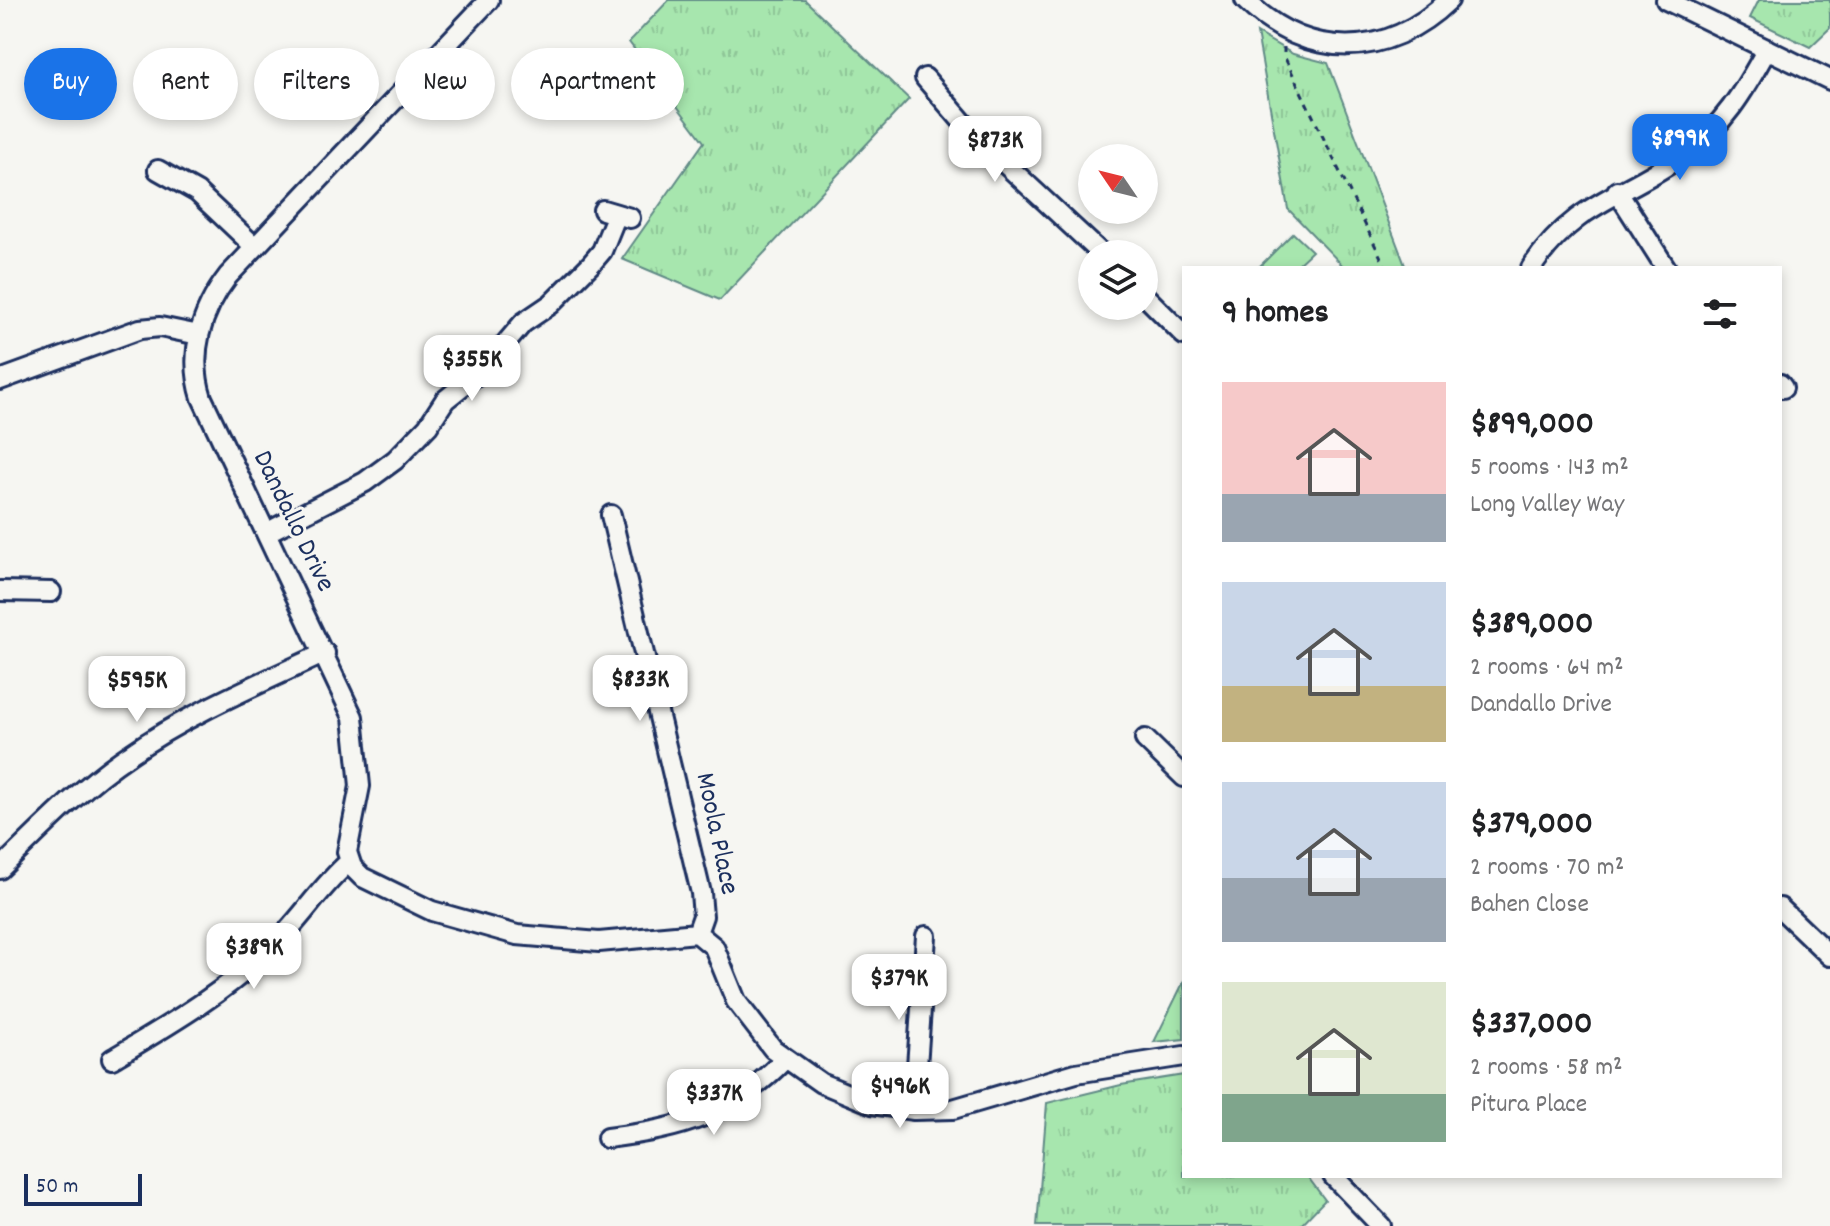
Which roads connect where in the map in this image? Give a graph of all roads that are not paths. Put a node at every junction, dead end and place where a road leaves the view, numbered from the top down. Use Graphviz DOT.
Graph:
graph roads {
  1 [pos="489,0"];
  2 [pos="1245,0"];
  3 [pos="1449,0"];
  4 [pos="1666,0"];
  5 [pos="1767,49"];
  6 [pos="925,78"];
  7 [pos="1830,80"];
  8 [pos="158,170"];
  9 [pos="1617,191"];
  10 [pos="616,214"];
  11 [pos="1087,240"];
  12 [pos="255,247"];
  13 [pos="1533,266"];
  14 [pos="1665,266"];
  15 [pos="1158,309"];
  16 [pos="1182,333"];
  17 [pos="199,335"];
  18 [pos="0,380"];
  19 [pos="611,515"];
  20 [pos="266,533"];
  21 [pos="0,591"];
  22 [pos="51,592"];
  23 [pos="325,653"];
  24 [pos="1145,739"];
  25 [pos="1182,775"];
  26 [pos="349,862"];
  27 [pos="0,869"];
  28 [pos="1782,910"];
  29 [pos="697,933"];
  30 [pos="926,936"];
  31 [pos="1830,956"];
  32 [pos="1182,1056"];
  33 [pos="112,1059"];
  34 [pos="785,1059"];
  35 [pos="914,1110"];
  36 [pos="607,1138"];
  37 [pos="1335,1178"];
  38 [pos="1381,1226"];
  1 -- 12 [label="street, Dandallo Drive"];
  2 -- 3 [label="street"];
  4 -- 5 [label="street"];
  5 -- 7 [label="street"];
  5 -- 9 [label="street"];
  6 -- 11 [label="street"];
  8 -- 12 [label="street"];
  9 -- 13 [label="street"];
  9 -- 14 [label="street"];
  10 -- 20 [label="street"];
  12 -- 17 [label="street, Dandallo Drive"];
  15 -- 16 [label="street"];
  17 -- 18 [label="street"];
  17 -- 20 [label="street, Dandallo Drive"];
  19 -- 29 [label="street, Moola Place"];
  20 -- 23 [label="street, Dandallo Drive"];
  21 -- 22 [label="street"];
  23 -- 26 [label="street, Dandallo Drive"];
  23 -- 27 [label="street"];
  24 -- 25 [label="street"];
  26 -- 29 [label="street"];
  26 -- 33 [label="street"];
  28 -- 31 [label="street"];
  29 -- 34 [label="street, Moola Place"];
  30 -- 35 [label="street"];
  32 -- 35 [label="street, Moola Place"];
  34 -- 35 [label="street, Moola Place"];
  34 -- 36 [label="street"];
  37 -- 38 [label="street"];
}
